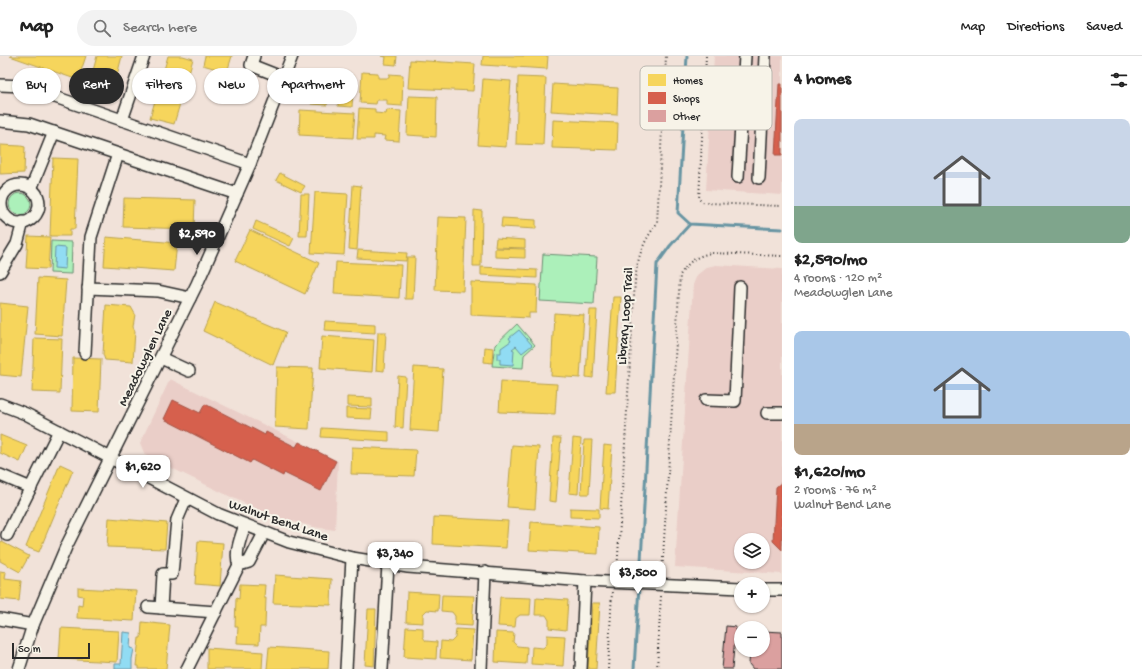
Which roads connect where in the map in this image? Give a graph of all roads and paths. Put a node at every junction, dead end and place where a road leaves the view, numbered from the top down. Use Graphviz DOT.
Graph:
graph roads {
  1 [pos="144,56"];
  2 [pos="254,56"];
  3 [pos="292,56"];
  4 [pos="666,56"];
  5 [pos="706,56"];
  6 [pos="745,56"];
  7 [pos="766,56"];
  8 [pos="665,66"];
  9 [pos="706,66"];
  10 [pos="744,66"];
  11 [pos="765,66"];
  12 [pos="288,68"];
  13 [pos="267,71"];
  14 [pos="0,85"];
  15 [pos="274,104"];
  16 [pos="122,120"];
  17 [pos="0,121"];
  18 [pos="662,130"];
  19 [pos="702,130"];
  20 [pos="741,130"];
  21 [pos="762,130"];
  22 [pos="54,132"];
  23 [pos="118,154"];
  24 [pos="250,164"];
  25 [pos="738,177"];
  26 [pos="759,178"];
  27 [pos="31,189"];
  28 [pos="237,194"];
  29 [pos="1,201"];
  30 [pos="782,206"];
  31 [pos="23,222"];
  32 [pos="782,256"];
  33 [pos="0,272"];
  34 [pos="740,287"];
  35 [pos="88,288"];
  36 [pos="190,298"];
  37 [pos="85,353"];
  38 [pos="160,358"];
  39 [pos="189,371"];
  40 [pos="706,400"];
  41 [pos="0,404"];
  42 [pos="767,413"];
  43 [pos="782,414"];
  44 [pos="59,432"];
  45 [pos="110,459"];
  46 [pos="0,475"];
  47 [pos="31,488"];
  48 [pos="186,499"];
  49 [pos="245,525"];
  50 [pos="264,533"];
  51 [pos="7,535"];
  52 [pos="352,558"];
  53 [pos="388,564"];
  54 [pos="239,565"];
  55 [pos="485,572"];
  56 [pos="585,581"];
  57 [pos="659,584"];
  58 [pos="616,585"];
  59 [pos="734,588"];
  60 [pos="770,590"];
  61 [pos="782,590"];
  62 [pos="148,607"];
  63 [pos="161,608"];
  64 [pos="216,612"];
  65 [pos="0,619"];
  66 [pos="33,624"];
  67 [pos="18,669"];
  68 [pos="187,669"];
  69 [pos="346,669"];
  70 [pos="382,669"];
  71 [pos="481,669"];
  72 [pos="581,669"];
  73 [pos="608,669"];
  74 [pos="657,669"];
  1 -- 16 [label="street"];
  2 -- 13 [label="street"];
  3 -- 12 [label="street, Meadowglen Lane"];
  4 -- 8 [label="path, Library Loop Trail"];
  5 -- 9 [label="path"];
  6 -- 10 [label="street"];
  7 -- 11 [label="street"];
  14 -- 16 [label="street"];
  15 -- 24 [label="street, Meadowglen Lane"];
  16 -- 24 [label="street"];
  17 -- 22 [label="street"];
  18 -- 58 [label="path, Library Loop Trail"];
  19 -- 30 [label="path"];
  20 -- 25 [label="street"];
  21 -- 26 [label="street"];
  22 -- 23 [label="street"];
  22 -- 27 [label="street"];
  23 -- 28 [label="street"];
  23 -- 35 [label="street"];
  24 -- 28 [label="street, Meadowglen Lane"];
  27 -- 29 [label="street"];
  27 -- 31 [label="street"];
  28 -- 36 [label="street, Meadowglen Lane"];
  29 -- 31 [label="street"];
  31 -- 33 [label="street"];
  32 -- 57 [label="path"];
  34 -- 40 [label="street"];
  35 -- 36 [label="street"];
  35 -- 37 [label="street"];
  36 -- 38 [label="street, Meadowglen Lane"];
  38 -- 39 [label="street"];
  38 -- 45 [label="street, Meadowglen Lane"];
  41 -- 44 [label="street, Walnut Bend Lane"];
  42 -- 43 [label="street"];
  44 -- 45 [label="street, Walnut Bend Lane"];
  44 -- 47 [label="street"];
  45 -- 48 [label="street, Walnut Bend Lane"];
  45 -- 66 [label="street, Meadowglen Lane"];
  46 -- 47 [label="street"];
  47 -- 51 [label="street"];
  48 -- 49 [label="street, Walnut Bend Lane"];
  48 -- 63 [label="street"];
  49 -- 50 [label="street, Walnut Bend Lane"];
  49 -- 54 [label="street"];
  50 -- 52 [label="street, Walnut Bend Lane"];
  50 -- 54 [label="street"];
  52 -- 53 [label="street, Walnut Bend Lane"];
  52 -- 69 [label="street"];
  53 -- 55 [label="street, Walnut Bend Lane"];
  53 -- 70 [label="street"];
  54 -- 64 [label="street"];
  55 -- 56 [label="street, Walnut Bend Lane"];
  55 -- 71 [label="street"];
  56 -- 58 [label="street, Walnut Bend Lane"];
  56 -- 72 [label="street"];
  57 -- 58 [label="street, Walnut Bend Lane"];
  57 -- 59 [label="street, Walnut Bend Lane"];
  57 -- 74 [label="path"];
  58 -- 73 [label="path, Library Loop Trail"];
  60 -- 61 [label="street"];
  62 -- 63 [label="street"];
  63 -- 64 [label="street"];
  64 -- 68 [label="street"];
  65 -- 66 [label="street"];
  66 -- 67 [label="street, Meadowglen Lane"];
}
